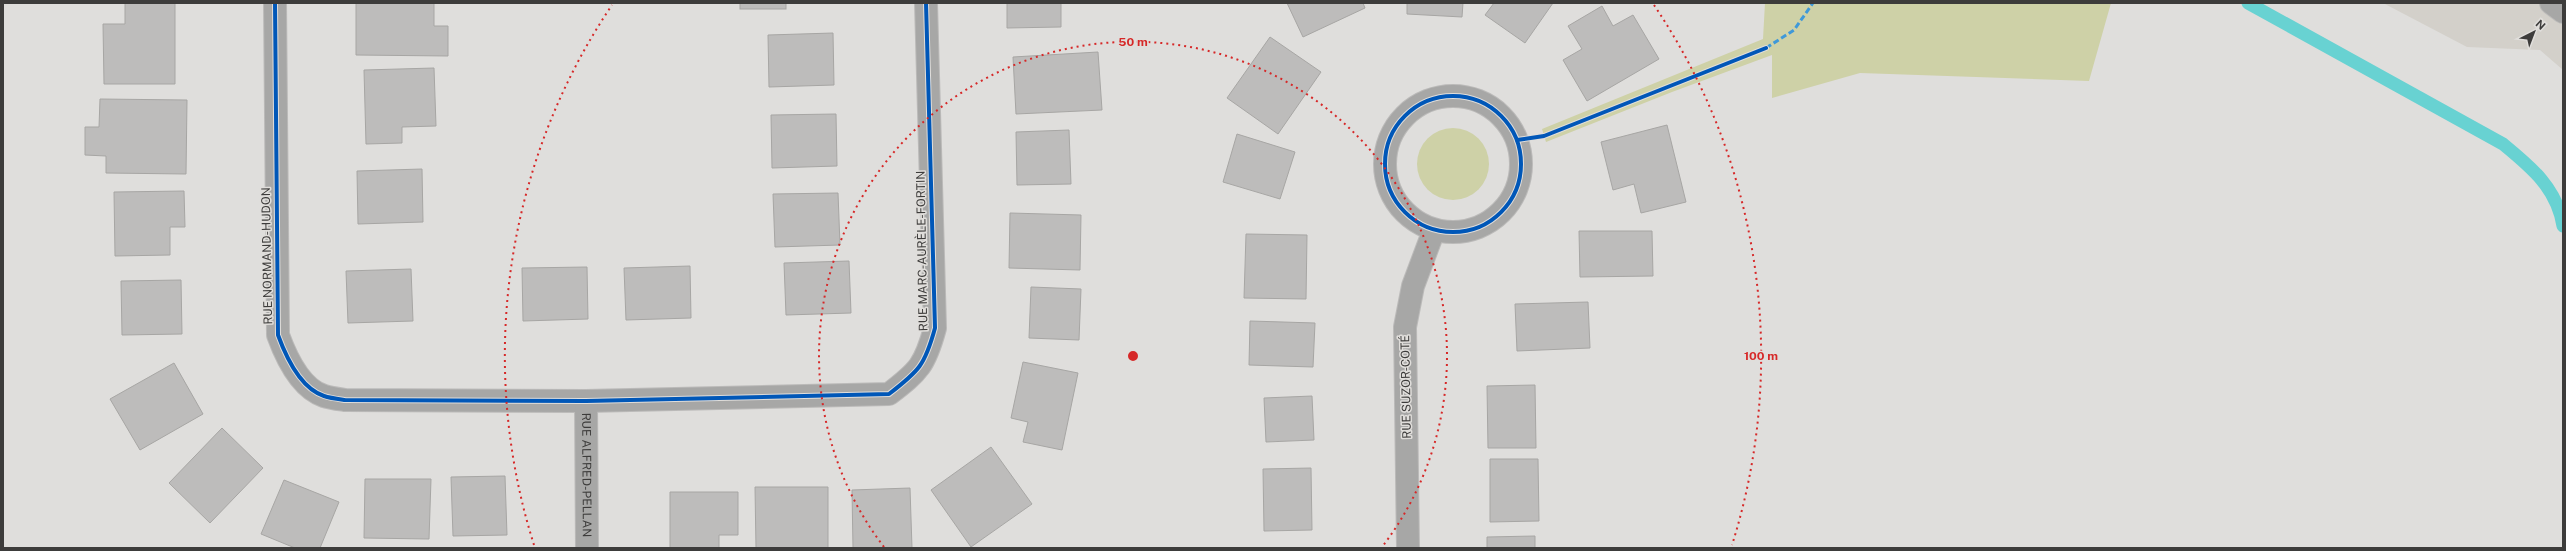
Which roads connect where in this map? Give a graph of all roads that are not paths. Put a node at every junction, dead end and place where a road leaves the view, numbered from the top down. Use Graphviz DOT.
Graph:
graph roads {
  1 [pos="275,3"];
  2 [pos="926,3"];
  3 [pos="2551,3"];
  4 [pos="2563,12"];
  5 [pos="1434,230"];
  6 [pos="586,401"];
  7 [pos="587,548"];
  8 [pos="1408,548"];
  1 -- 6 [label="street, RUE NORMAND-HUDON"];
  2 -- 6 [label="street, RUE MARC-AURÈLE-FORTIN"];
  3 -- 4 [label="street"];
  5 -- 5 [label="street"];
  5 -- 8 [label="street, RUE SUZOR-COTÉ"];
  6 -- 7 [label="street, RUE ALFRED-PELLAN"];
}
